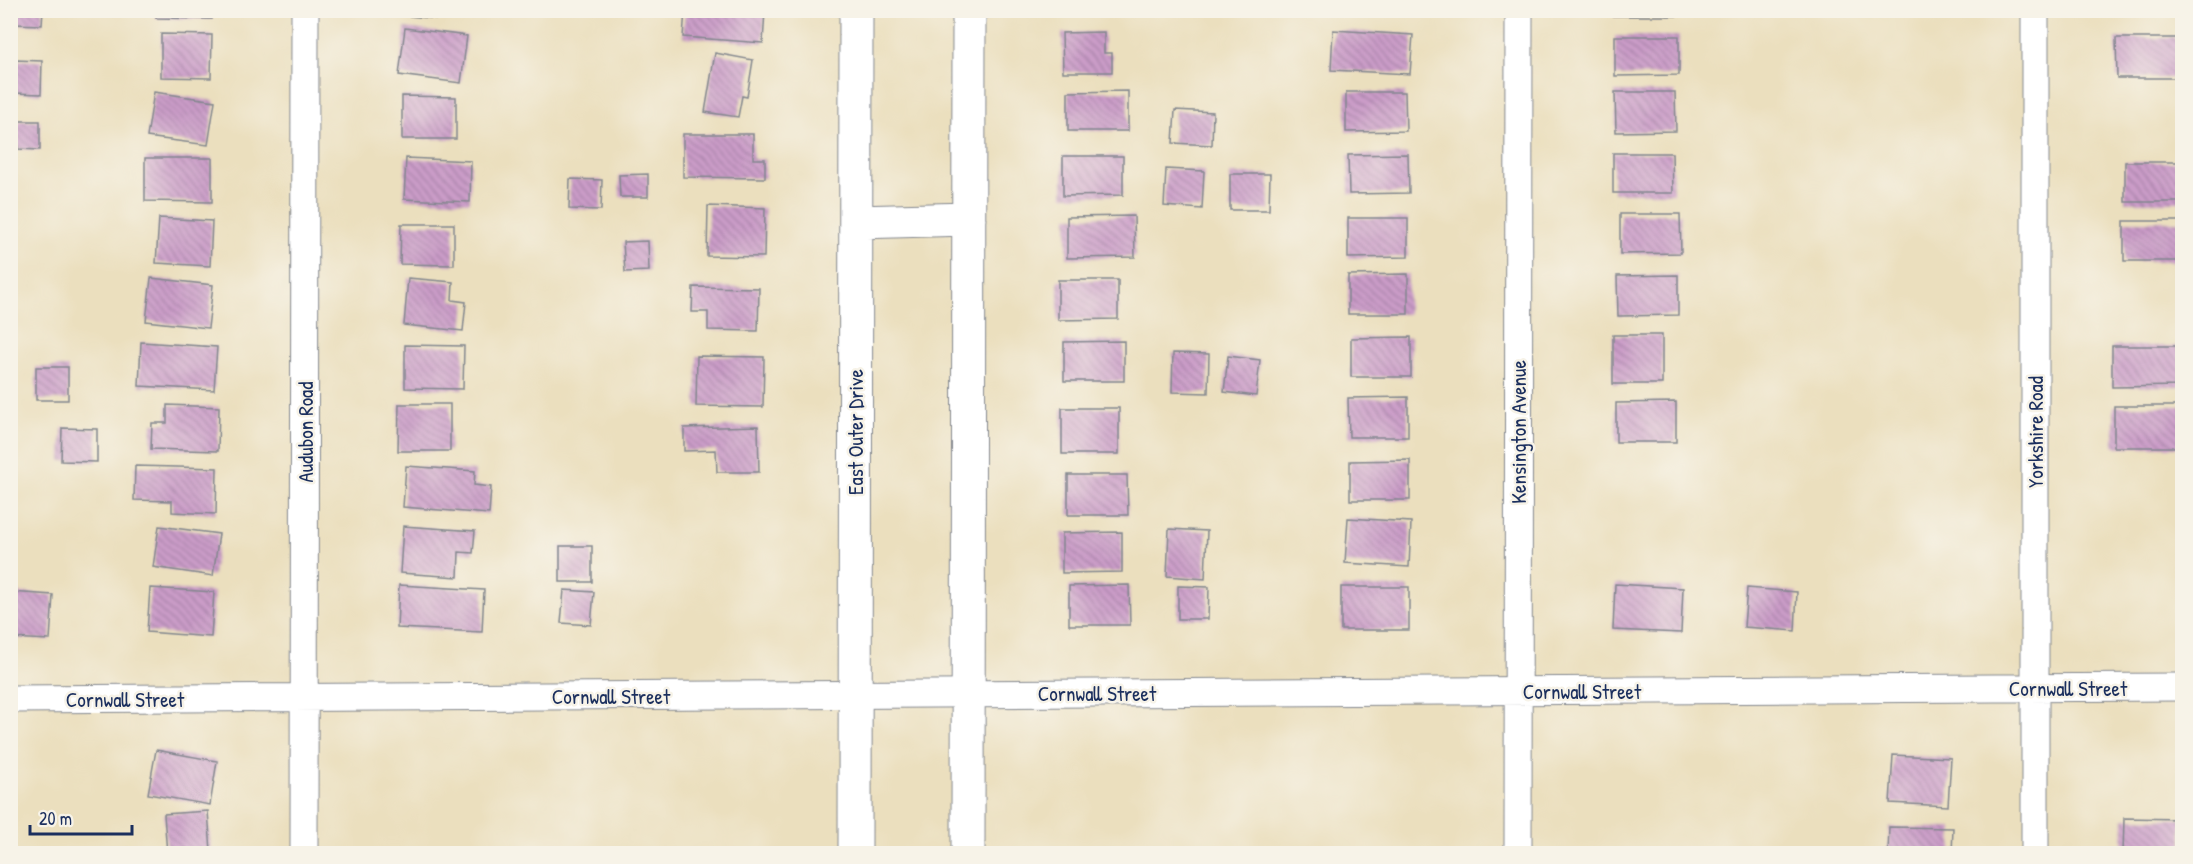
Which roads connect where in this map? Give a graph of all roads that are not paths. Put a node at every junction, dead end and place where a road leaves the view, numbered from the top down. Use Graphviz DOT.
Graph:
graph roads {
  1 [pos="305,10"];
  2 [pos="856,10"];
  3 [pos="969,10"];
  4 [pos="1519,10"];
  5 [pos="2035,10"];
  6 [pos="969,219"];
  7 [pos="856,222"];
  8 [pos="2182,687"];
  9 [pos="2035,688"];
  10 [pos="1518,692"];
  11 [pos="855,694"];
  12 [pos="969,694"];
  13 [pos="304,697"];
  14 [pos="10,699"];
  15 [pos="304,854"];
  16 [pos="855,854"];
  17 [pos="968,854"];
  18 [pos="1518,854"];
  19 [pos="2035,854"];
  1 -- 13 [label="street, Audubon Road"];
  2 -- 7 [label="street, East Outer Drive"];
  3 -- 6 [label="street"];
  4 -- 10 [label="street, Kensington Avenue"];
  5 -- 9 [label="street, Yorkshire Road"];
  6 -- 7 [label="street"];
  6 -- 12 [label="street"];
  7 -- 11 [label="street, East Outer Drive"];
  8 -- 9 [label="street, Cornwall Street"];
  9 -- 10 [label="street, Cornwall Street"];
  9 -- 19 [label="street, Yorkshire Road"];
  10 -- 12 [label="street, Cornwall Street"];
  10 -- 18 [label="street, Kensington Avenue"];
  11 -- 12 [label="street, Cornwall Street"];
  11 -- 13 [label="street, Cornwall Street"];
  11 -- 16 [label="street, East Outer Drive"];
  12 -- 17 [label="street"];
  13 -- 14 [label="street, Cornwall Street"];
  13 -- 15 [label="street, Audubon Road"];
}
